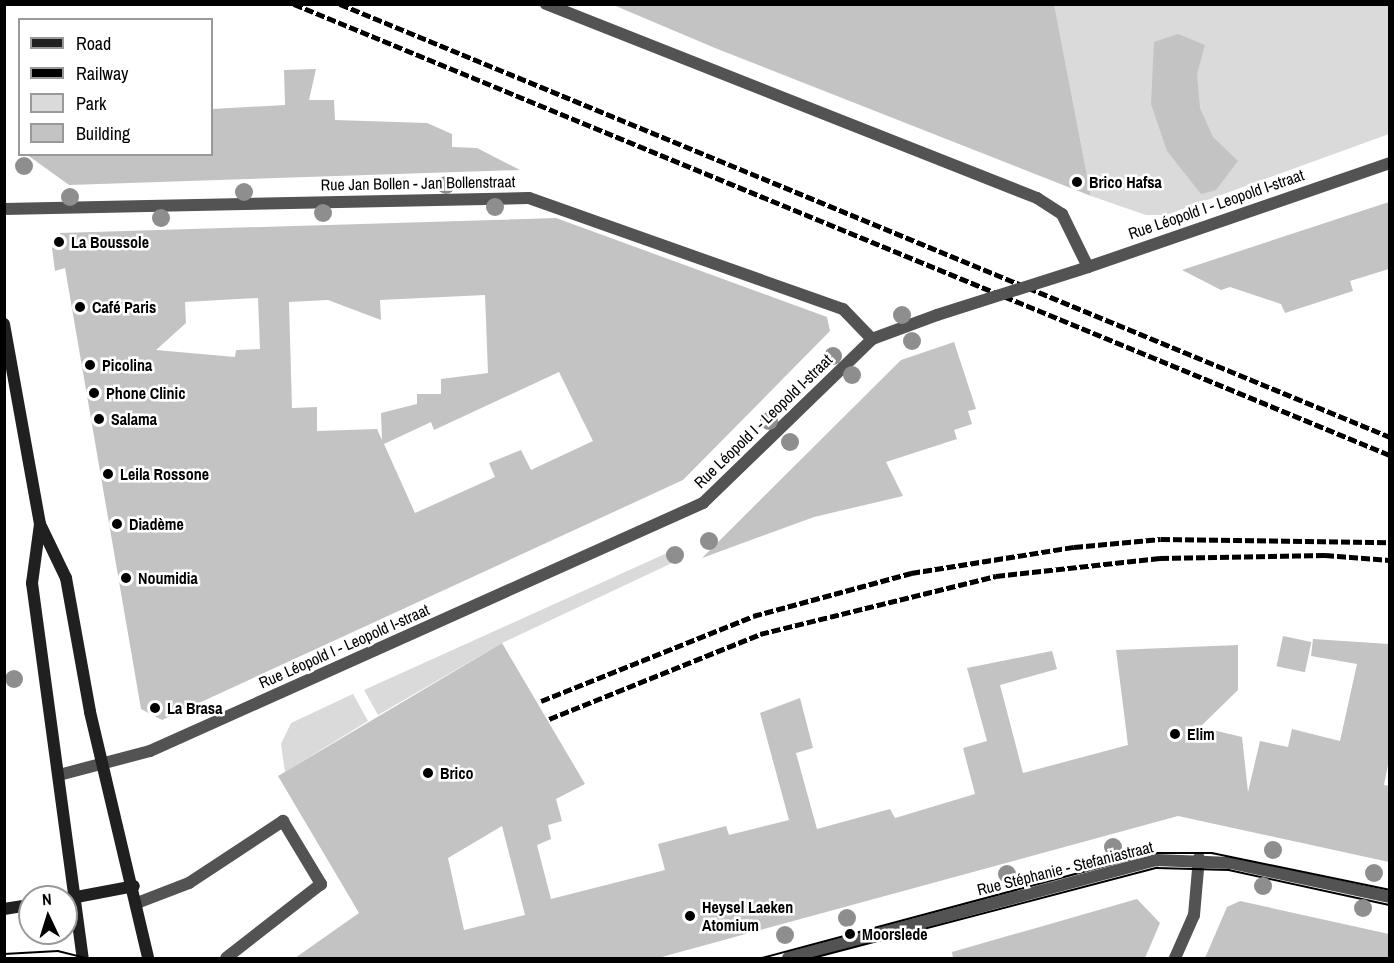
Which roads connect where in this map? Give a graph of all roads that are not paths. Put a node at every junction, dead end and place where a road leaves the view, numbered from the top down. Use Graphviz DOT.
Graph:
graph roads {
  1 [pos="546,4"];
  2 [pos="1389,163"];
  3 [pos="4,209"];
  4 [pos="1088,267"];
  5 [pos="4,324"];
  6 [pos="873,339"];
  7 [pos="40,524"];
  8 [pos="104,764"];
  9 [pos="59,775"];
  10 [pos="1199,858"];
  11 [pos="68,885"];
  12 [pos="134,886"];
  13 [pos="78,896"];
  14 [pos="1389,897"];
  15 [pos="137,903"];
  16 [pos="78,940"];
  17 [pos="82,958"];
  18 [pos="148,958"];
  19 [pos="226,958"];
  20 [pos="788,958"];
  21 [pos="1175,958"];
  1 -- 4 [label="street"];
  2 -- 4 [label="street, Rue Léopold I - Leopold I-straat"];
  3 -- 6 [label="street, Rue Jan Bollen - Jan Bollenstraat"];
  4 -- 6 [label="street, Rue Léopold I - Leopold I-straat, bridge"];
  5 -- 7 [label="main road"];
  6 -- 8 [label="street, Rue Léopold I - Leopold I-straat"];
  7 -- 8 [label="main road"];
  7 -- 9 [label="main road"];
  8 -- 9 [label="street, Rue Léopold I - Leopold I-straat"];
  8 -- 12 [label="main road"];
  9 -- 11 [label="main road"];
  10 -- 14 [label="street, Rue Stéphanie - Stefaniastraat"];
  10 -- 20 [label="street, Rue Stéphanie - Stefaniastraat"];
  10 -- 21 [label="street"];
  12 -- 13 [label="main road"];
  12 -- 15 [label="main road"];
  15 -- 18 [label="main road"];
  15 -- 19 [label="street"];
  16 -- 17 [label="main road"];
}
